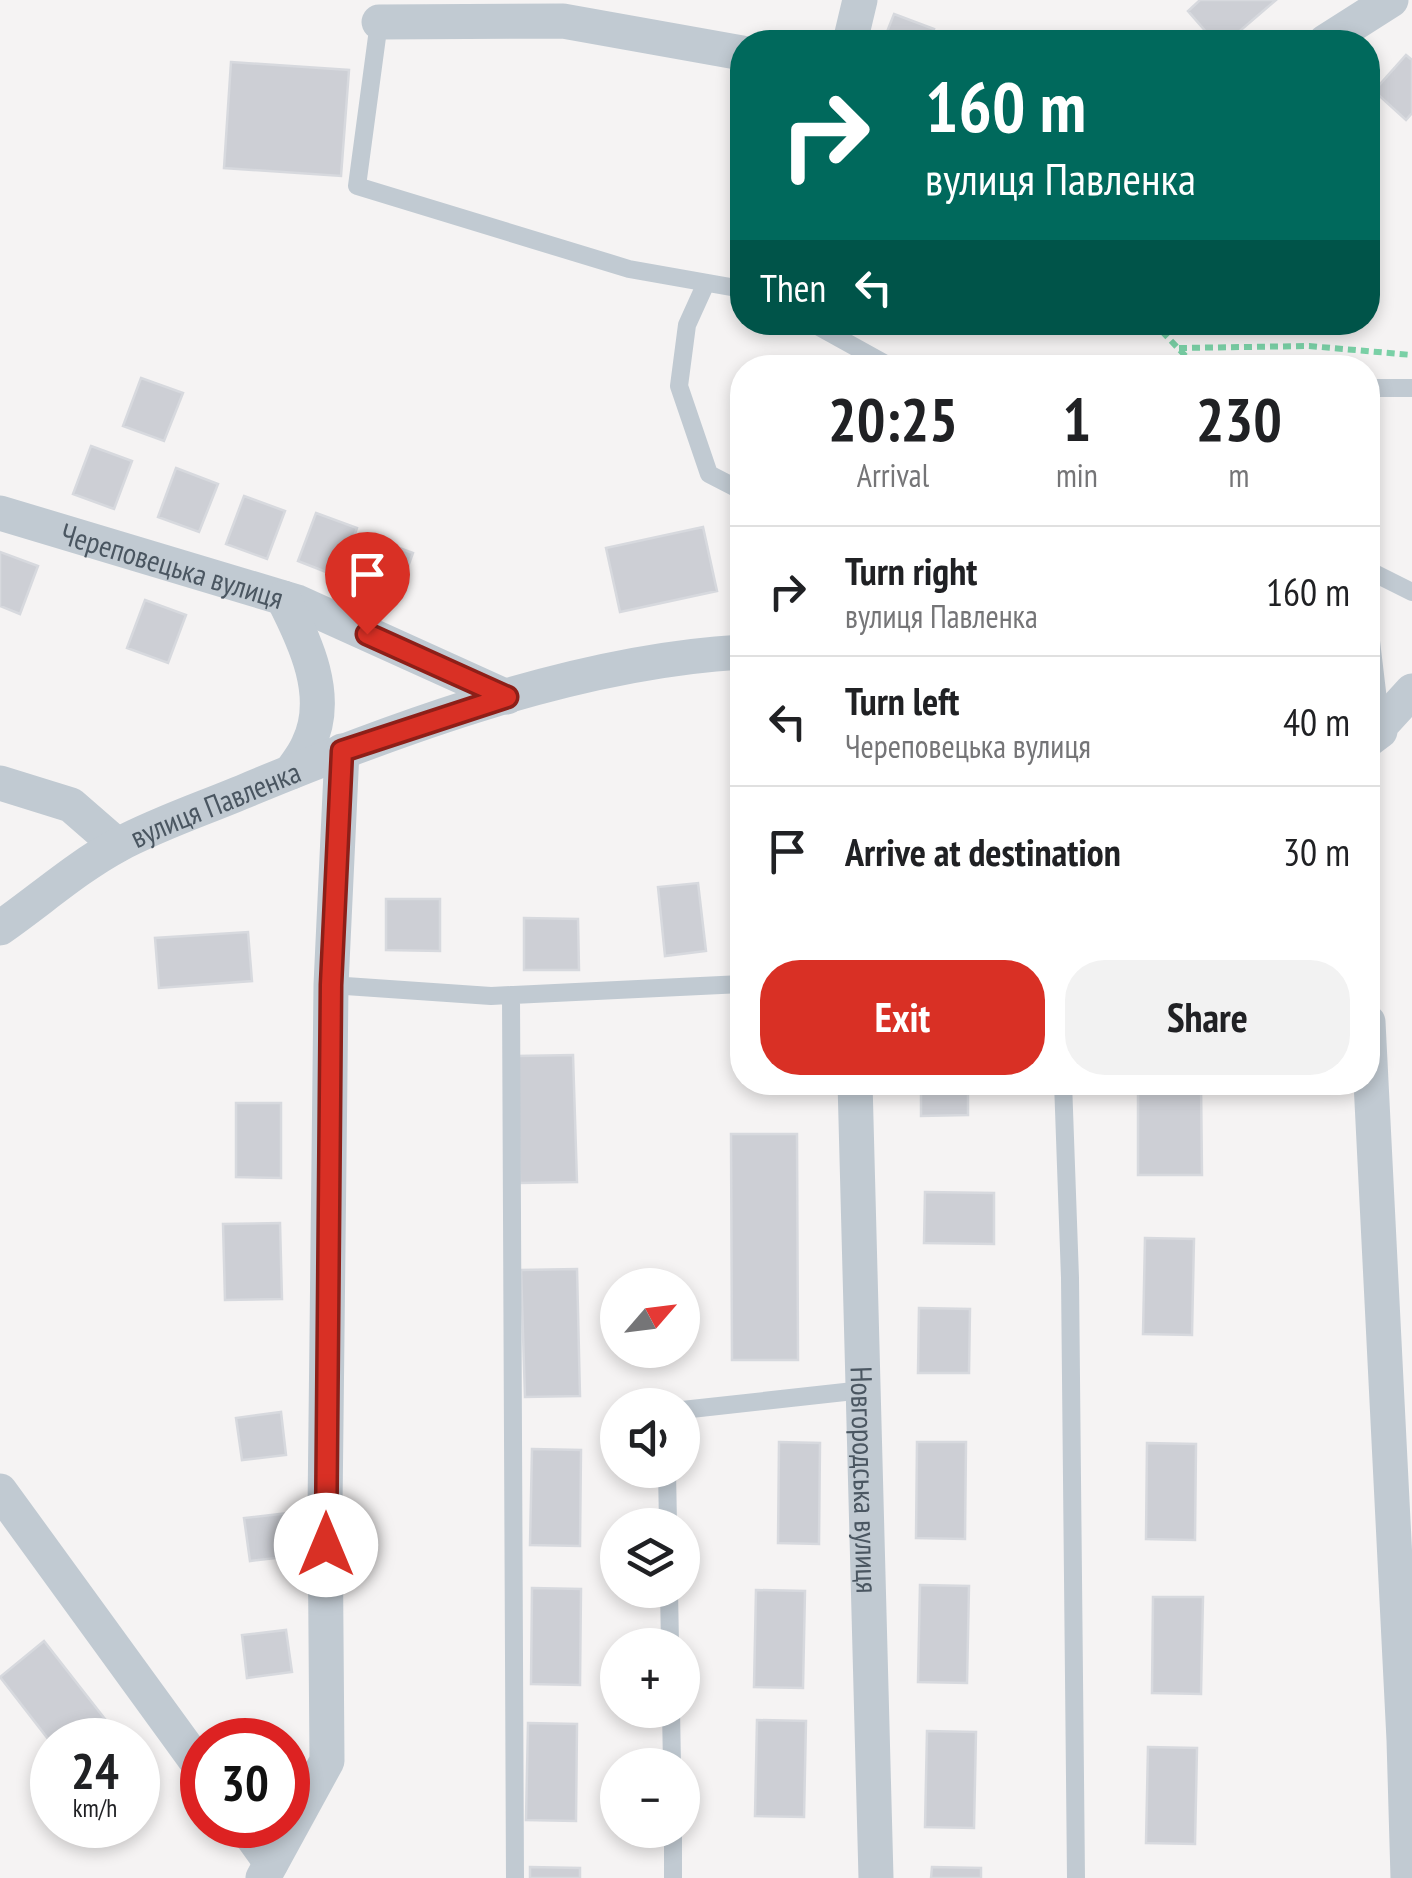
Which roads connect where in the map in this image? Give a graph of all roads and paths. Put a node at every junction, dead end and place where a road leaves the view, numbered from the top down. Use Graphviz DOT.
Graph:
graph roads {
  1 [pos="860,0"];
  2 [pos="1391,0"];
  3 [pos="379,22"];
  4 [pos="853,30"];
  5 [pos="1344,30"];
  6 [pos="730,51"];
  7 [pos="706,283"];
  8 [pos="730,287"];
  9 [pos="833,335"];
  10 [pos="1166,335"];
  11 [pos="1179,348"];
  12 [pos="870,355"];
  13 [pos="1185,355"];
  14 [pos="1412,355"];
  15 [pos="1380,388"];
  16 [pos="1412,388"];
  17 [pos="730,485"];
  18 [pos="0,513"];
  19 [pos="1380,576"];
  20 [pos="1412,592"];
  21 [pos="283,598"];
  22 [pos="730,653"];
  23 [pos="1412,691"];
  24 [pos="507,697"];
  25 [pos="1380,727"];
  26 [pos="342,751"];
  27 [pos="291,772"];
  28 [pos="0,784"];
  29 [pos="117,845"];
  30 [pos="0,928"];
  31 [pos="331,985"];
  32 [pos="730,985"];
  33 [pos="510,995"];
  34 [pos="855,1095"];
  35 [pos="1063,1095"];
  36 [pos="1372,1095"];
  37 [pos="863,1390"];
  38 [pos="700,1408"];
  39 [pos="0,1491"];
  40 [pos="180,1738"];
  41 [pos="1408,1740"];
  42 [pos="672,1848"];
  43 [pos="267,1870"];
  44 [pos="515,1878"];
  45 [pos="673,1878"];
  46 [pos="876,1878"];
  47 [pos="1076,1878"];
  48 [pos="1408,1878"];
  1 -- 4 [label="street"];
  2 -- 5 [label="street"];
  3 -- 6 [label="street"];
  3 -- 7 [label="lane"];
  7 -- 8 [label="lane"];
  7 -- 17 [label="lane"];
  9 -- 12 [label="lane"];
  10 -- 11 [label="path"];
  11 -- 13 [label="path"];
  11 -- 14 [label="path"];
  15 -- 16 [label="lane"];
  18 -- 21 [label="street, Череповецька вулиця"];
  19 -- 20 [label="lane"];
  21 -- 24 [label="street, Череповецька вулиця"];
  21 -- 27 [label="street"];
  22 -- 24 [label="street"];
  23 -- 25 [label="street"];
  24 -- 26 [label="street, вулиця Павленка"];
  26 -- 27 [label="street, вулиця Павленка"];
  26 -- 31 [label="street"];
  27 -- 29 [label="street, вулиця Павленка"];
  28 -- 29 [label="street"];
  29 -- 30 [label="street, вулиця Павленка"];
  31 -- 33 [label="lane"];
  31 -- 43 [label="street"];
  32 -- 33 [label="lane"];
  33 -- 44 [label="lane"];
  34 -- 37 [label="street, Новгородська вулиця"];
  35 -- 47 [label="lane"];
  36 -- 41 [label="street"];
  37 -- 38 [label="lane"];
  37 -- 46 [label="street, Новгородська вулиця"];
  39 -- 40 [label="street"];
  41 -- 48 [label="street"];
  42 -- 45 [label="lane"];
}
